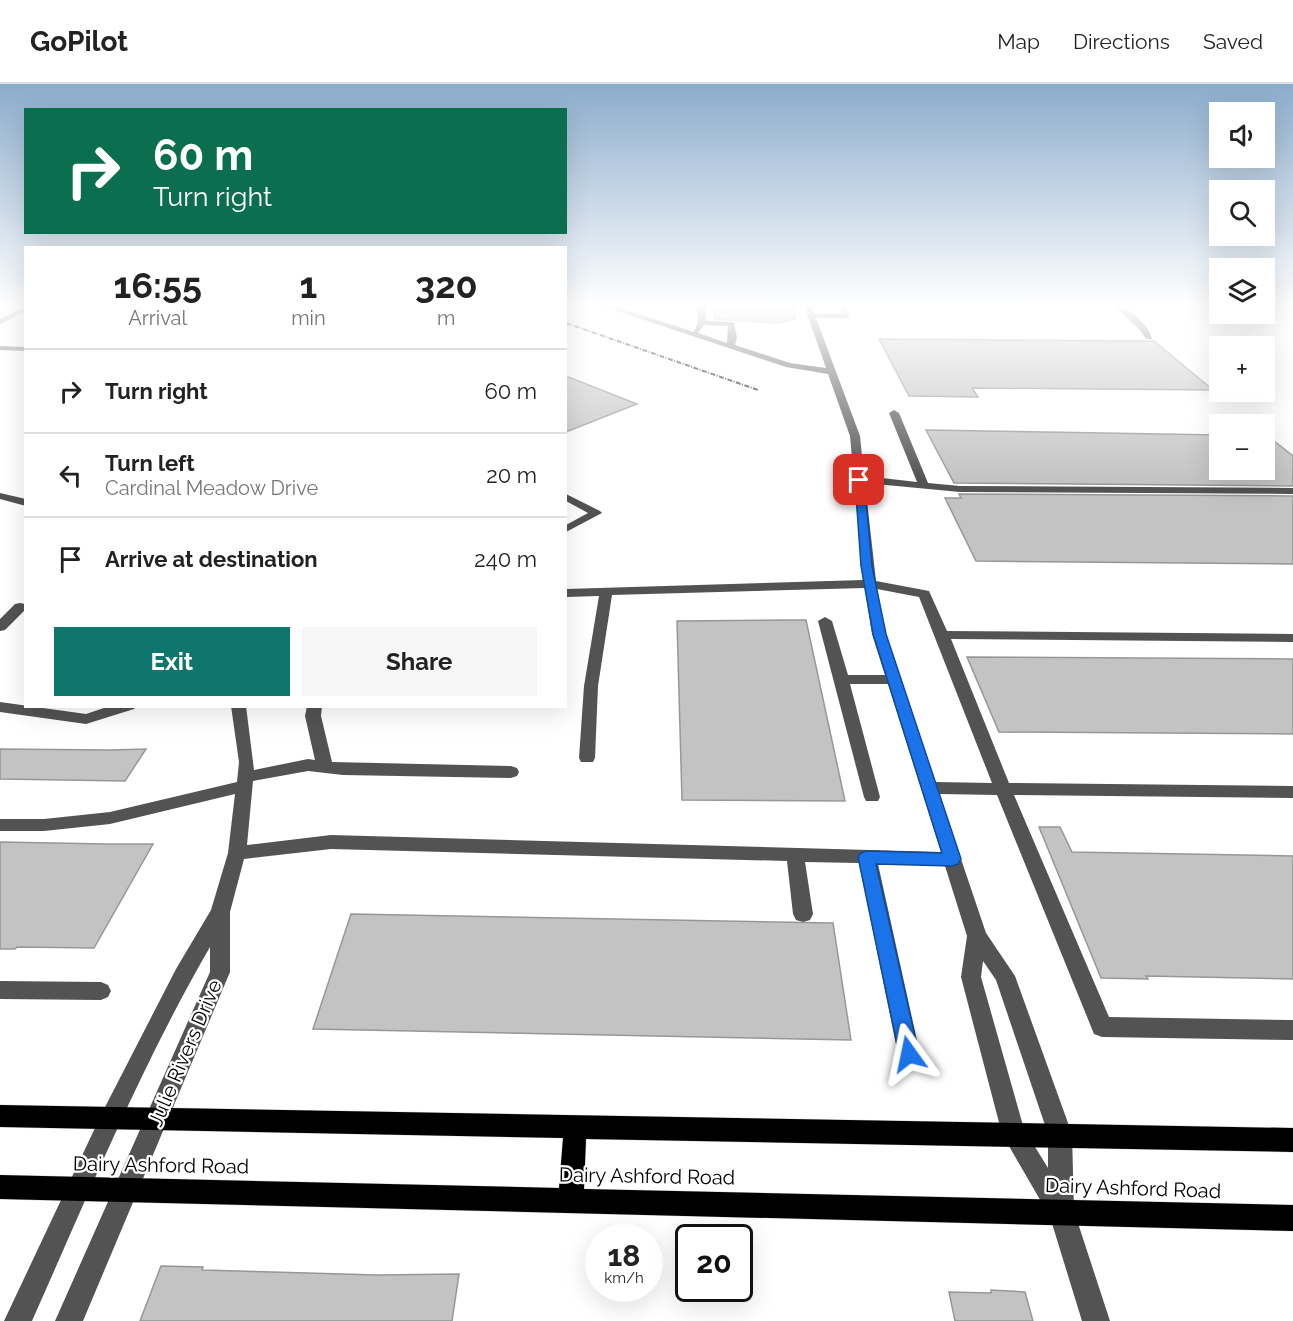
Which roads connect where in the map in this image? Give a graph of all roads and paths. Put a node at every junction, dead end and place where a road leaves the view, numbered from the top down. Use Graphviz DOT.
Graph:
graph roads {
  1 [pos="782,363"];
  2 [pos="829,363"];
  3 [pos="832,372"];
  4 [pos="894,413"];
  5 [pos="859,480"];
  6 [pos="924,485"];
  7 [pos="1293,491"];
  8 [pos="0,496"];
  9 [pos="567,498"];
  10 [pos="24,502"];
  11 [pos="567,528"];
  12 [pos="870,584"];
  13 [pos="606,591"];
  14 [pos="567,592"];
  15 [pos="20,607"];
  16 [pos="825,621"];
  17 [pos="0,627"];
  18 [pos="942,635"];
  19 [pos="1293,638"];
  20 [pos="894,679"];
  21 [pos="842,680"];
  22 [pos="0,707"];
  23 [pos="122,708"];
  24 [pos="238,708"];
  25 [pos="315,708"];
  26 [pos="587,758"];
  27 [pos="325,767"];
  28 [pos="511,772"];
  29 [pos="245,781"];
  30 [pos="929,788"];
  31 [pos="1003,789"];
  32 [pos="1293,792"];
  33 [pos="872,797"];
  34 [pos="0,825"];
  35 [pos="237,853"];
  36 [pos="795,855"];
  37 [pos="867,857"];
  38 [pos="952,859"];
  39 [pos="220,912"];
  40 [pos="803,914"];
  41 [pos="977,936"];
  42 [pos="0,990"];
  43 [pos="101,991"];
  44 [pos="1293,1030"];
  45 [pos="909,1054"];
  46 [pos="0,1116"];
  47 [pos="111,1119"];
  48 [pos="157,1120"];
  49 [pos="575,1126"];
  50 [pos="1014,1134"];
  51 [pos="1060,1134"];
  52 [pos="1293,1140"];
  53 [pos="0,1187"];
  54 [pos="80,1188"];
  55 [pos="127,1189"];
  56 [pos="571,1200"];
  57 [pos="1060,1211"];
  58 [pos="1293,1218"];
  59 [pos="18,1321"];
  60 [pos="69,1321"];
  61 [pos="1096,1321"];
  1 -- 3 [label="street"];
  2 -- 3 [label="street"];
  3 -- 5 [label="street"];
  4 -- 6 [label="street"];
  5 -- 6 [label="street"];
  5 -- 12 [label="street"];
  6 -- 7 [label="street"];
  8 -- 10 [label="street"];
  9 -- 11 [label="street"];
  12 -- 13 [label="street"];
  12 -- 18 [label="street"];
  12 -- 20 [label="street"];
  13 -- 14 [label="street"];
  13 -- 26 [label="street"];
  15 -- 17 [label="street"];
  16 -- 21 [label="street"];
  18 -- 19 [label="street"];
  18 -- 31 [label="street"];
  20 -- 21 [label="street"];
  20 -- 30 [label="street"];
  21 -- 33 [label="street"];
  22 -- 23 [label="street"];
  24 -- 29 [label="street, Julie Rivers Drive"];
  25 -- 27 [label="street"];
  27 -- 28 [label="street"];
  27 -- 29 [label="street"];
  29 -- 34 [label="street"];
  29 -- 35 [label="street, Julie Rivers Drive"];
  30 -- 31 [label="street"];
  30 -- 38 [label="street"];
  31 -- 32 [label="street"];
  31 -- 44 [label="street"];
  35 -- 36 [label="street"];
  35 -- 39 [label="street, Julie Rivers Drive"];
  36 -- 37 [label="street"];
  36 -- 40 [label="street"];
  37 -- 38 [label="street"];
  37 -- 45 [label="street"];
  38 -- 41 [label="street"];
  39 -- 47 [label="street, Julie Rivers Drive"];
  39 -- 48 [label="street, Julie Rivers Drive"];
  41 -- 50 [label="street"];
  41 -- 51 [label="street"];
  42 -- 43 [label="street"];
  46 -- 47 [label="main road"];
  47 -- 48 [label="main road"];
  47 -- 54 [label="street, Julie Rivers Drive"];
  48 -- 49 [label="main road"];
  48 -- 55 [label="street, Julie Rivers Drive"];
  49 -- 50 [label="main road"];
  49 -- 56 [label="main road"];
  50 -- 51 [label="main road"];
  50 -- 57 [label="street"];
  51 -- 52 [label="main road"];
  51 -- 57 [label="street"];
  53 -- 54 [label="main road, Dairy Ashford Road"];
  54 -- 55 [label="main road, Dairy Ashford Road"];
  54 -- 59 [label="street, Julie Rivers Drive"];
  55 -- 56 [label="main road, Dairy Ashford Road"];
  55 -- 60 [label="street, Julie Rivers Drive"];
  56 -- 57 [label="main road, Dairy Ashford Road"];
  57 -- 58 [label="main road, Dairy Ashford Road"];
  57 -- 61 [label="street"];
}
